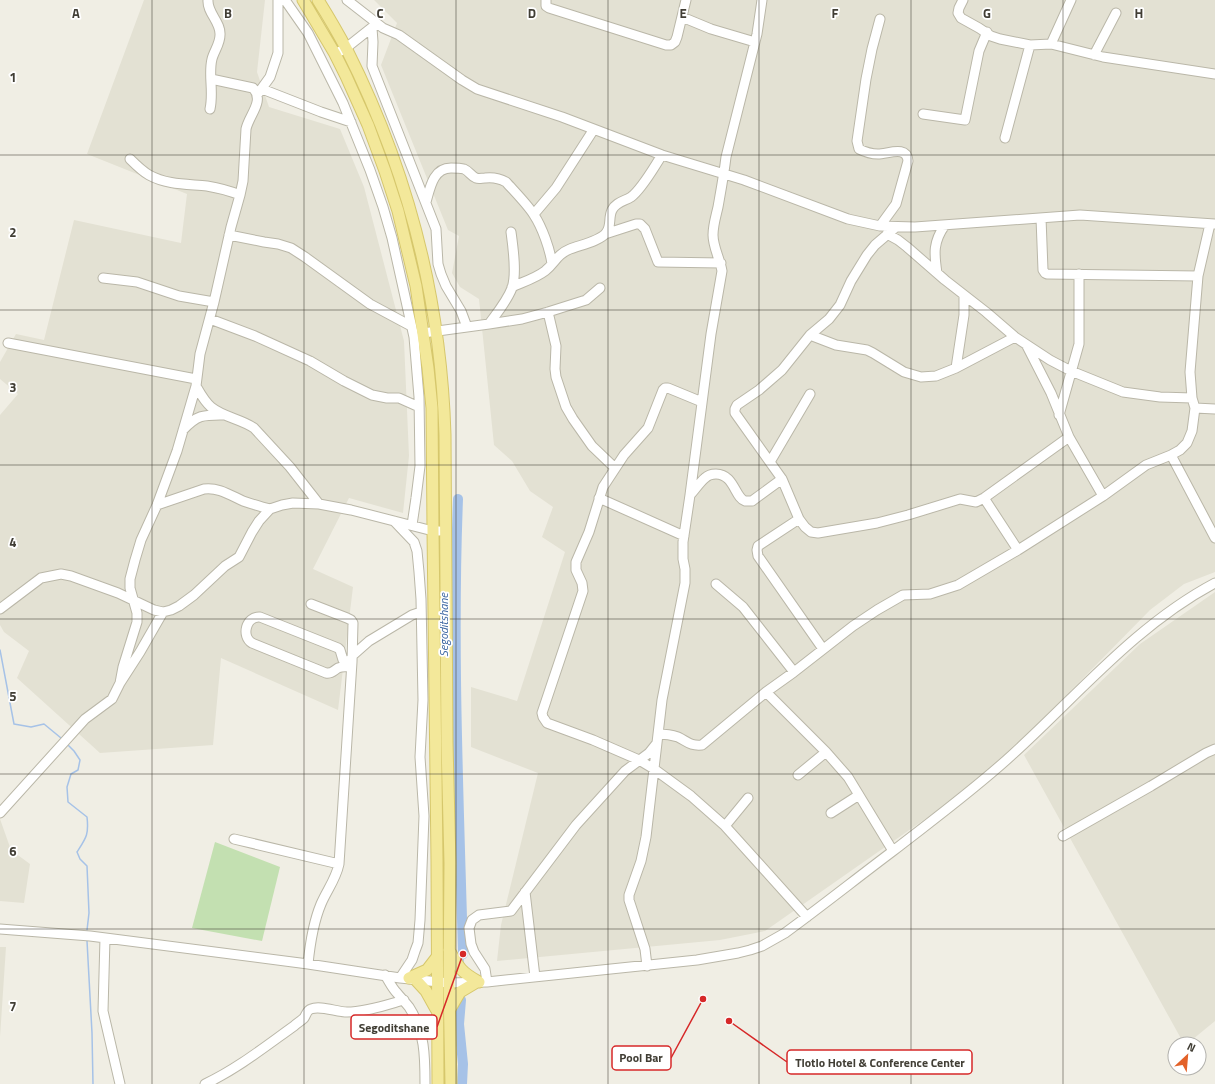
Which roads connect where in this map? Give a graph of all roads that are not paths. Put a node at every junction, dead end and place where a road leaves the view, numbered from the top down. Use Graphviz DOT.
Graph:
graph roads {
  1 [pos="208,0"];
  2 [pos="278,0"];
  3 [pos="285,0"];
  4 [pos="303,0"];
  5 [pos="318,0"];
  6 [pos="347,0"];
  7 [pos="546,0"];
  8 [pos="686,0"];
  9 [pos="762,0"];
  10 [pos="963,0"];
  11 [pos="1070,0"];
  12 [pos="1116,13"];
  13 [pos="682,18"];
  14 [pos="880,19"];
  15 [pos="374,26"];
  16 [pos="987,32"];
  17 [pos="755,42"];
  18 [pos="1052,44"];
  19 [pos="1030,45"];
  20 [pos="346,48"];
  21 [pos="335,54"];
  22 [pos="1094,55"];
  23 [pos="1215,74"];
  24 [pos="211,79"];
  25 [pos="260,92"];
  26 [pos="210,109"];
  27 [pos="923,114"];
  28 [pos="351,122"];
  29 [pos="594,129"];
  30 [pos="1005,138"];
  31 [pos="662,155"];
  32 [pos="130,159"];
  33 [pos="724,174"];
  34 [pos="240,195"];
  35 [pos="426,202"];
  36 [pos="534,214"];
  37 [pos="1040,218"];
  38 [pos="1212,224"];
  39 [pos="945,225"];
  40 [pos="880,226"];
  41 [pos="896,227"];
  42 [pos="511,232"];
  43 [pos="605,234"];
  44 [pos="887,234"];
  45 [pos="229,235"];
  46 [pos="721,263"];
  47 [pos="552,264"];
  48 [pos="937,273"];
  49 [pos="1079,274"];
  50 [pos="1198,276"];
  51 [pos="103,278"];
  52 [pos="512,287"];
  53 [pos="600,288"];
  54 [pos="964,296"];
  55 [pos="214,302"];
  56 [pos="548,312"];
  57 [pos="210,319"];
  58 [pos="489,324"];
  59 [pos="411,326"];
  60 [pos="467,327"];
  61 [pos="437,330"];
  62 [pos="423,332"];
  63 [pos="810,335"];
  64 [pos="1015,337"];
  65 [pos="8,343"];
  66 [pos="1026,344"];
  67 [pos="956,368"];
  68 [pos="1071,371"];
  69 [pos="196,382"];
  70 [pos="810,394"];
  71 [pos="1192,398"];
  72 [pos="702,402"];
  73 [pos="419,408"];
  74 [pos="1195,408"];
  75 [pos="1215,409"];
  76 [pos="224,415"];
  77 [pos="1059,415"];
  78 [pos="182,430"];
  79 [pos="1069,437"];
  80 [pos="1171,454"];
  81 [pos="770,462"];
  82 [pos="615,468"];
  83 [pos="782,479"];
  84 [pos="433,484"];
  85 [pos="446,484"];
  86 [pos="690,495"];
  87 [pos="1103,496"];
  88 [pos="599,498"];
  89 [pos="984,498"];
  90 [pos="320,504"];
  91 [pos="157,505"];
  92 [pos="270,509"];
  93 [pos="799,519"];
  94 [pos="394,520"];
  95 [pos="1212,524"];
  96 [pos="412,525"];
  97 [pos="433,531"];
  98 [pos="446,531"];
  99 [pos="684,536"];
  100 [pos="1215,538"];
  101 [pos="1018,550"];
  102 [pos="1215,582"];
  103 [pos="716,584"];
  104 [pos="132,601"];
  105 [pos="312,604"];
  106 [pos="0,609"];
  107 [pos="163,612"];
  108 [pos="421,612"];
  109 [pos="823,649"];
  110 [pos="352,662"];
  111 [pos="794,672"];
  112 [pos="120,683"];
  113 [pos="766,692"];
  114 [pos="658,738"];
  115 [pos="1215,749"];
  116 [pos="826,752"];
  117 [pos="639,760"];
  118 [pos="654,769"];
  119 [pos="798,775"];
  120 [pos="859,795"];
  121 [pos="748,798"];
  122 [pos="831,812"];
  123 [pos="0,813"];
  124 [pos="725,826"];
  125 [pos="1063,836"];
  126 [pos="234,839"];
  127 [pos="893,851"];
  128 [pos="339,864"];
  129 [pos="525,892"];
  130 [pos="807,917"];
  131 [pos="0,929"];
  132 [pos="105,938"];
  133 [pos="449,949"];
  134 [pos="438,957"];
  135 [pos="308,964"];
  136 [pos="647,966"];
  137 [pos="385,975"];
  138 [pos="535,977"];
  139 [pos="408,978"];
  140 [pos="443,982"];
  141 [pos="480,982"];
  142 [pos="404,1000"];
  143 [pos="450,1010"];
  144 [pos="437,1012"];
  145 [pos="120,1084"];
  146 [pos="205,1084"];
  147 [pos="425,1084"];
  148 [pos="438,1084"];
  149 [pos="451,1084"];
  1 -- 24 [label="street"];
  2 -- 25 [label="street"];
  3 -- 28 [label="street"];
  4 -- 21 [label="main road"];
  5 -- 20 [label="main road"];
  6 -- 15 [label="street"];
  7 -- 13 [label="street"];
  8 -- 13 [label="street"];
  9 -- 17 [label="street"];
  10 -- 16 [label="street"];
  11 -- 18 [label="street"];
  12 -- 22 [label="street"];
  13 -- 17 [label="street"];
  14 -- 40 [label="street"];
  15 -- 20 [label="street"];
  15 -- 29 [label="street"];
  15 -- 35 [label="street"];
  16 -- 19 [label="street"];
  16 -- 27 [label="street"];
  17 -- 33 [label="street"];
  18 -- 19 [label="street"];
  18 -- 22 [label="street"];
  19 -- 30 [label="street"];
  20 -- 21 [label="street"];
  20 -- 61 [label="main road"];
  21 -- 62 [label="main road"];
  22 -- 23 [label="street"];
  24 -- 25 [label="street"];
  24 -- 26 [label="street"];
  25 -- 28 [label="street"];
  25 -- 34 [label="street"];
  28 -- 59 [label="street"];
  29 -- 31 [label="street"];
  29 -- 36 [label="street"];
  31 -- 33 [label="street"];
  31 -- 43 [label="street"];
  32 -- 34 [label="street"];
  33 -- 40 [label="street"];
  33 -- 46 [label="street"];
  34 -- 45 [label="street"];
  35 -- 36 [label="street"];
  35 -- 60 [label="street"];
  36 -- 47 [label="street"];
  37 -- 38 [label="street"];
  37 -- 39 [label="street"];
  37 -- 49 [label="street"];
  38 -- 50 [label="street"];
  39 -- 41 [label="street"];
  39 -- 48 [label="street"];
  40 -- 41 [label="street"];
  41 -- 44 [label="street"];
  42 -- 52 [label="street"];
  43 -- 46 [label="street"];
  43 -- 47 [label="street"];
  44 -- 48 [label="street"];
  44 -- 63 [label="street"];
  45 -- 55 [label="street"];
  45 -- 59 [label="street"];
  46 -- 72 [label="street"];
  47 -- 52 [label="street"];
  48 -- 54 [label="street"];
  49 -- 50 [label="street"];
  49 -- 68 [label="street"];
  50 -- 71 [label="street"];
  51 -- 55 [label="street"];
  52 -- 58 [label="street"];
  53 -- 56 [label="street"];
  54 -- 64 [label="street"];
  54 -- 67 [label="street"];
  55 -- 57 [label="street"];
  56 -- 58 [label="street"];
  56 -- 82 [label="street"];
  57 -- 69 [label="street"];
  57 -- 73 [label="street"];
  58 -- 60 [label="street"];
  59 -- 73 [label="street"];
  60 -- 61 [label="street"];
  61 -- 62 [label="street"];
  61 -- 85 [label="main road"];
  62 -- 84 [label="main road"];
  63 -- 67 [label="street"];
  63 -- 81 [label="street"];
  64 -- 66 [label="street"];
  64 -- 67 [label="street"];
  65 -- 69 [label="street"];
  66 -- 68 [label="street"];
  66 -- 77 [label="street"];
  68 -- 71 [label="street"];
  68 -- 77 [label="street"];
  69 -- 76 [label="street"];
  69 -- 78 [label="street"];
  70 -- 81 [label="street"];
  71 -- 74 [label="street"];
  72 -- 82 [label="street"];
  72 -- 86 [label="street"];
  73 -- 96 [label="street"];
  74 -- 75 [label="street"];
  74 -- 80 [label="street"];
  76 -- 78 [label="street"];
  76 -- 90 [label="street"];
  77 -- 79 [label="street"];
  78 -- 91 [label="street"];
  79 -- 87 [label="street"];
  79 -- 89 [label="street"];
  80 -- 87 [label="street"];
  80 -- 95 [label="street"];
  81 -- 83 [label="street"];
  82 -- 88 [label="street"];
  83 -- 86 [label="street"];
  83 -- 93 [label="street"];
  84 -- 85 [label="main road"];
  84 -- 97 [label="main road"];
  85 -- 98 [label="main road"];
  86 -- 99 [label="street"];
  87 -- 101 [label="street"];
  88 -- 99 [label="street"];
  88 -- 117 [label="street"];
  89 -- 93 [label="street"];
  89 -- 101 [label="street"];
  90 -- 92 [label="street"];
  90 -- 94 [label="street"];
  91 -- 92 [label="street"];
  91 -- 104 [label="street"];
  92 -- 107 [label="street"];
  93 -- 109 [label="street"];
  94 -- 96 [label="street"];
  94 -- 108 [label="street"];
  95 -- 100 [label="street"];
  96 -- 97 [label="street"];
  97 -- 98 [label="street"];
  97 -- 134 [label="main road"];
  98 -- 133 [label="main road"];
  99 -- 114 [label="street"];
  101 -- 109 [label="street"];
  102 -- 127 [label="street"];
  103 -- 111 [label="street"];
  104 -- 106 [label="street"];
  104 -- 107 [label="street"];
  104 -- 112 [label="street"];
  105 -- 110 [label="street"];
  107 -- 112 [label="street"];
  108 -- 110 [label="street"];
  108 -- 139 [label="street"];
  109 -- 111 [label="street"];
  110 -- 110 [label="street"];
  110 -- 128 [label="street"];
  111 -- 113 [label="street"];
  112 -- 123 [label="street"];
  113 -- 114 [label="street"];
  113 -- 116 [label="street"];
  114 -- 117 [label="street"];
  114 -- 118 [label="street"];
  115 -- 125 [label="street"];
  116 -- 119 [label="street"];
  116 -- 120 [label="street"];
  117 -- 118 [label="street"];
  117 -- 129 [label="street"];
  118 -- 124 [label="street"];
  118 -- 136 [label="street"];
  120 -- 122 [label="street"];
  120 -- 127 [label="street"];
  121 -- 124 [label="street"];
  124 -- 130 [label="street"];
  126 -- 128 [label="street"];
  127 -- 130 [label="street"];
  128 -- 135 [label="street"];
  129 -- 138 [label="street"];
  129 -- 141 [label="street"];
  130 -- 136 [label="street"];
  131 -- 132 [label="street"];
  132 -- 135 [label="street"];
  132 -- 145 [label="street"];
  133 -- 140 [label="main road"];
  133 -- 141 [label="main road"];
  134 -- 139 [label="main road"];
  134 -- 140 [label="main road"];
  135 -- 137 [label="street"];
  136 -- 138 [label="street"];
  137 -- 139 [label="street"];
  137 -- 142 [label="street"];
  138 -- 141 [label="street"];
  139 -- 140 [label="street"];
  139 -- 144 [label="main road"];
  140 -- 141 [label="street"];
  140 -- 143 [label="main road"];
  140 -- 144 [label="main road"];
  141 -- 143 [label="main road"];
  142 -- 146 [label="street"];
  142 -- 147 [label="street"];
  143 -- 149 [label="main road"];
  144 -- 148 [label="main road"];
}
